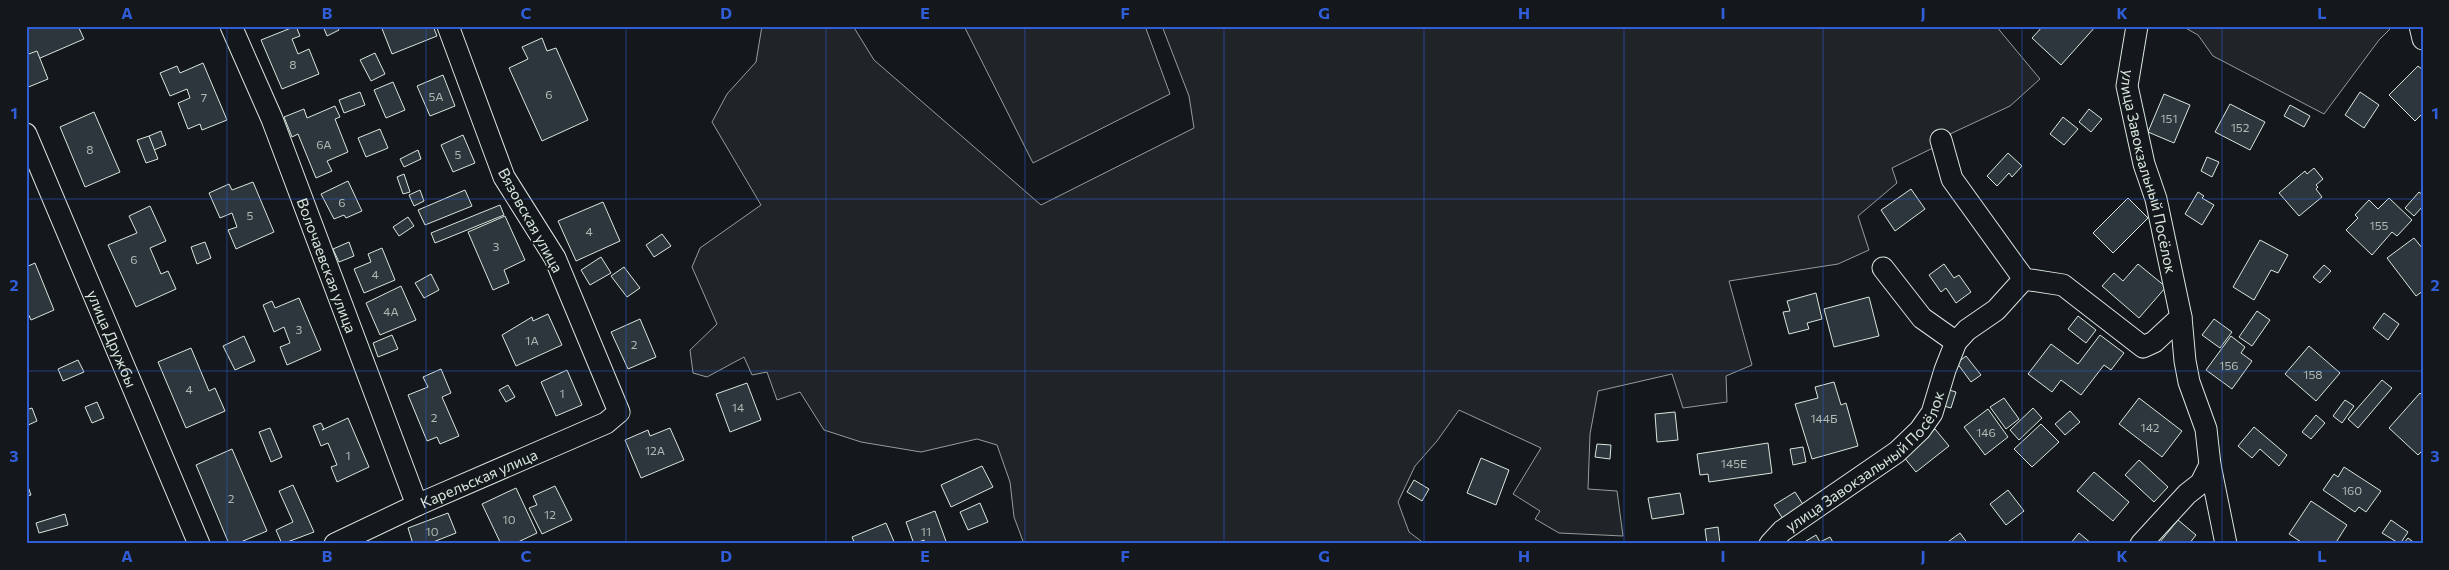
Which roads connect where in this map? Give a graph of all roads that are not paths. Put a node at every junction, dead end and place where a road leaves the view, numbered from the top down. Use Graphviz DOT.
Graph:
graph roads {
  1 [pos="231,26"];
  2 [pos="448,26"];
  3 [pos="2137,26"];
  4 [pos="2420,26"];
  5 [pos="2423,39"];
  6 [pos="26,134"];
  7 [pos="1941,140"];
  8 [pos="1883,268"];
  9 [pos="2024,279"];
  10 [pos="2181,317"];
  11 [pos="1956,342"];
  12 [pos="619,412"];
  13 [pos="2210,465"];
  14 [pos="417,505"];
  15 [pos="198,544"];
  16 [pos="335,544"];
  17 [pos="1770,544"];
  18 [pos="2141,544"];
  19 [pos="2226,544"];
  1 -- 14 [label="street, Волочаевская улица"];
  2 -- 12 [label="street, Вязовская улица"];
  3 -- 10 [label="street, улица Завокзальный Посёлок"];
  4 -- 5 [label="street"];
  6 -- 15 [label="street, улица Дружбы"];
  7 -- 9 [label="street"];
  8 -- 11 [label="street"];
  9 -- 10 [label="street"];
  9 -- 11 [label="street, улица Завокзальный Посёлок"];
  10 -- 13 [label="street, улица Завокзальный Посёлок"];
  11 -- 17 [label="street, улица Завокзальный Посёлок"];
  12 -- 14 [label="street, Карельская улица"];
  13 -- 18 [label="street"];
  13 -- 19 [label="street, улица Завокзальный Посёлок"];
  14 -- 16 [label="street, Карельская улица"];
}
